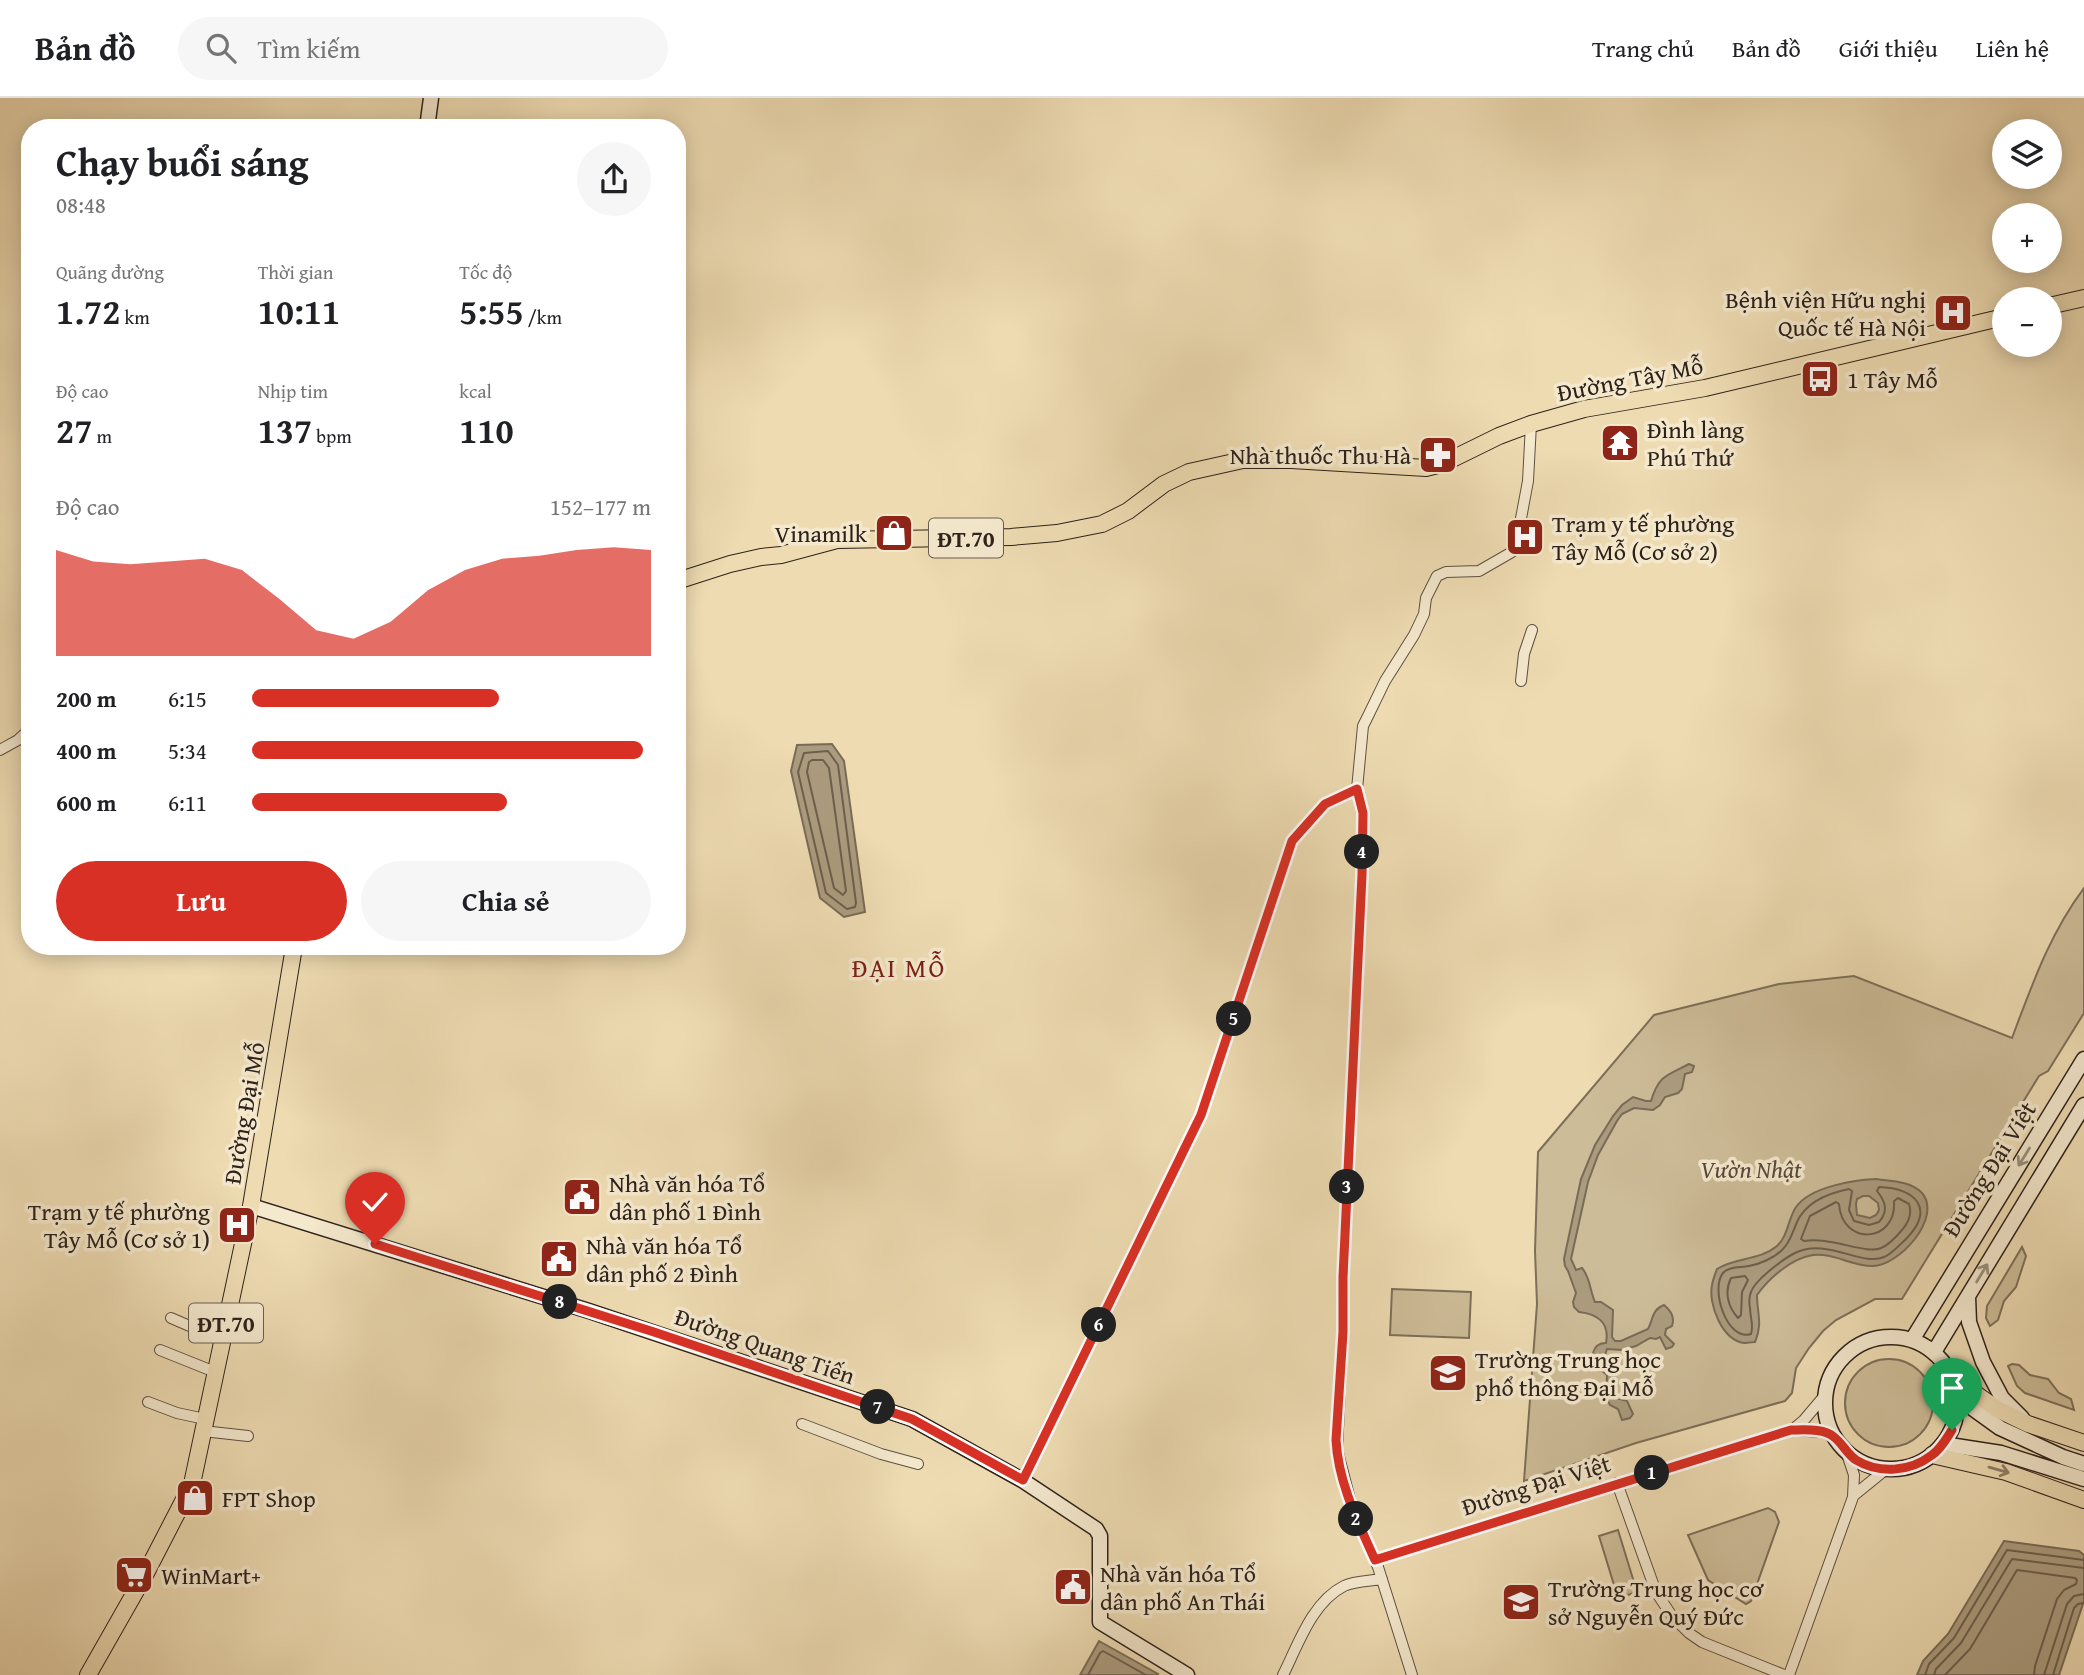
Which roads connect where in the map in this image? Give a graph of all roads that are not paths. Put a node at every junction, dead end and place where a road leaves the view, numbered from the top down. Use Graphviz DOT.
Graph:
graph roads {
  1 [pos="431,98"];
  2 [pos="428,119"];
  3 [pos="2084,298"];
  4 [pos="2062,303"];
  5 [pos="1992,320"];
  6 [pos="1531,424"];
  7 [pos="686,577"];
  8 [pos="1532,630"];
  9 [pos="1521,681"];
  10 [pos="21,737"];
  11 [pos="0,750"];
  12 [pos="1357,789"];
  13 [pos="293,955"];
  14 [pos="2084,1059"];
  15 [pos="2084,1105"];
  16 [pos="2038,1134"];
  17 [pos="2059,1147"];
  18 [pos="251,1206"];
  19 [pos="1968,1296"];
  20 [pos="171,1318"];
  21 [pos="222,1340"];
  22 [pos="1912,1340"];
  23 [pos="160,1350"];
  24 [pos="1934,1352"];
  25 [pos="215,1372"];
  26 [pos="1952,1377"];
  27 [pos="1826,1394"];
  28 [pos="1957,1397"];
  29 [pos="148,1402"];
  30 [pos="802,1424"];
  31 [pos="2028,1424"];
  32 [pos="204,1425"];
  33 [pos="1791,1430"];
  34 [pos="248,1436"];
  35 [pos="1833,1436"];
  36 [pos="2084,1443"];
  37 [pos="1938,1450"];
  38 [pos="1846,1451"];
  39 [pos="918,1464"];
  40 [pos="2084,1464"];
  41 [pos="1885,1470"];
  42 [pos="2084,1479"];
  43 [pos="1023,1480"];
  44 [pos="1617,1483"];
  45 [pos="1853,1497"];
  46 [pos="2084,1500"];
  47 [pos="1375,1560"];
  48 [pos="1382,1579"];
  49 [pos="88,1675"];
  50 [pos="1187,1675"];
  51 [pos="1283,1675"];
  52 [pos="1412,1675"];
  53 [pos="1787,1675"];
  1 -- 2 [label="street"];
  3 -- 4 [label="main road"];
  5 -- 6 [label="main road, Đường Tây Mỗ / ĐT.70"];
  6 -- 7 [label="main road, Đường Tây Mỗ / ĐT.70"];
  6 -- 12 [label="street"];
  8 -- 9 [label="street"];
  10 -- 11 [label="street"];
  12 -- 43 [label="street"];
  12 -- 47 [label="street"];
  13 -- 18 [label="main road, Đường Đại Mỗ / ĐT.70"];
  14 -- 16 [label="street, Đường Đại Việt"];
  15 -- 17 [label="street, Đường Đại Việt"];
  16 -- 17 [label="street"];
  16 -- 22 [label="street, Đường Đại Việt, one-way"];
  19 -- 17 [label="street, Đường Đại Việt, one-way"];
  18 -- 21 [label="main road, Đường Đại Mỗ / ĐT.70"];
  18 -- 43 [label="street, Đường Quang Tiến"];
  19 -- 24 [label="street, Đường Đại Việt"];
  19 -- 31 [label="street"];
  20 -- 21 [label="street"];
  21 -- 25 [label="main road, Đường Đại Mỗ / ĐT.70"];
  22 -- 24 [label="street"];
  22 -- 27 [label="street"];
  23 -- 25 [label="street"];
  24 -- 26 [label="street"];
  25 -- 32 [label="main road, Đường Đại Mỗ / ĐT.70"];
  26 -- 28 [label="street"];
  26 -- 31 [label="main road"];
  27 -- 33 [label="street, Đường Đại Việt"];
  27 -- 35 [label="street"];
  28 -- 37 [label="street"];
  28 -- 40 [label="street"];
  29 -- 32 [label="street"];
  30 -- 39 [label="street"];
  31 -- 36 [label="main road"];
  32 -- 34 [label="street"];
  32 -- 49 [label="main road, Đường Đại Mỗ / ĐT.70"];
  33 -- 35 [label="street, Đường Đại Việt"];
  33 -- 44 [label="street, Đường Đại Việt"];
  35 -- 38 [label="street"];
  37 -- 41 [label="street"];
  37 -- 42 [label="street"];
  37 -- 46 [label="main road, one-way"];
  38 -- 41 [label="street"];
  38 -- 45 [label="street"];
  41 -- 45 [label="street"];
  43 -- 50 [label="street, Đường Quang Tiến"];
  44 -- 47 [label="street, Đường Đại Việt"];
  44 -- 53 [label="street"];
  45 -- 53 [label="street"];
  47 -- 48 [label="street"];
  48 -- 51 [label="street"];
  48 -- 52 [label="street"];
}
